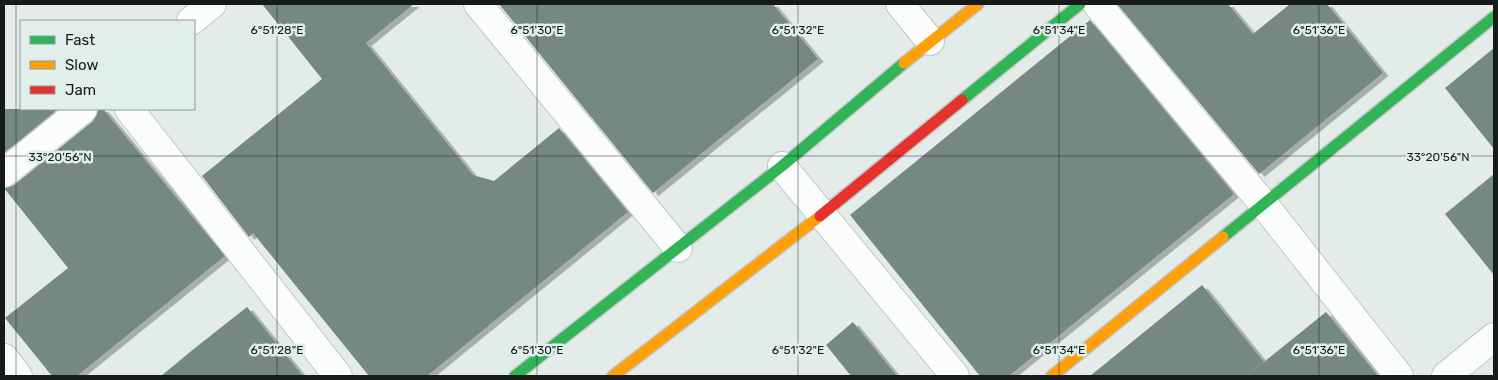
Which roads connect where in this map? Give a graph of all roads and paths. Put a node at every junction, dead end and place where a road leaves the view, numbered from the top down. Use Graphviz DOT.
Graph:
graph roads {
  1 [pos="212,4"];
  2 [pos="478,4"];
  3 [pos="900,4"];
  4 [pos="978,4"];
  5 [pos="1080,4"];
  6 [pos="1097,4"];
  7 [pos="1494,17"];
  8 [pos="191,20"];
  9 [pos="930,41"];
  10 [pos="82,110"];
  11 [pos="130,110"];
  12 [pos="782,166"];
  13 [pos="4,173"];
  14 [pos="1265,206"];
  15 [pos="823,214"];
  16 [pos="678,248"];
  17 [pos="1494,337"];
  18 [pos="4,358"];
  19 [pos="18,376"];
  20 [pos="338,376"];
  21 [pos="515,376"];
  22 [pos="613,376"];
  23 [pos="955,376"];
  24 [pos="1052,376"];
  25 [pos="1399,376"];
  26 [pos="1446,376"];
  1 -- 8 [label="street"];
  2 -- 16 [label="street"];
  3 -- 9 [label="street"];
  4 -- 9 [label="street"];
  5 -- 15 [label="street"];
  6 -- 14 [label="street"];
  7 -- 14 [label="street"];
  9 -- 12 [label="street"];
  10 -- 13 [label="street"];
  11 -- 20 [label="street"];
  12 -- 15 [label="street"];
  12 -- 16 [label="street"];
  14 -- 24 [label="street"];
  14 -- 25 [label="street"];
  15 -- 22 [label="street"];
  15 -- 23 [label="street"];
  16 -- 21 [label="street"];
  17 -- 26 [label="street"];
  18 -- 19 [label="street"];
}
